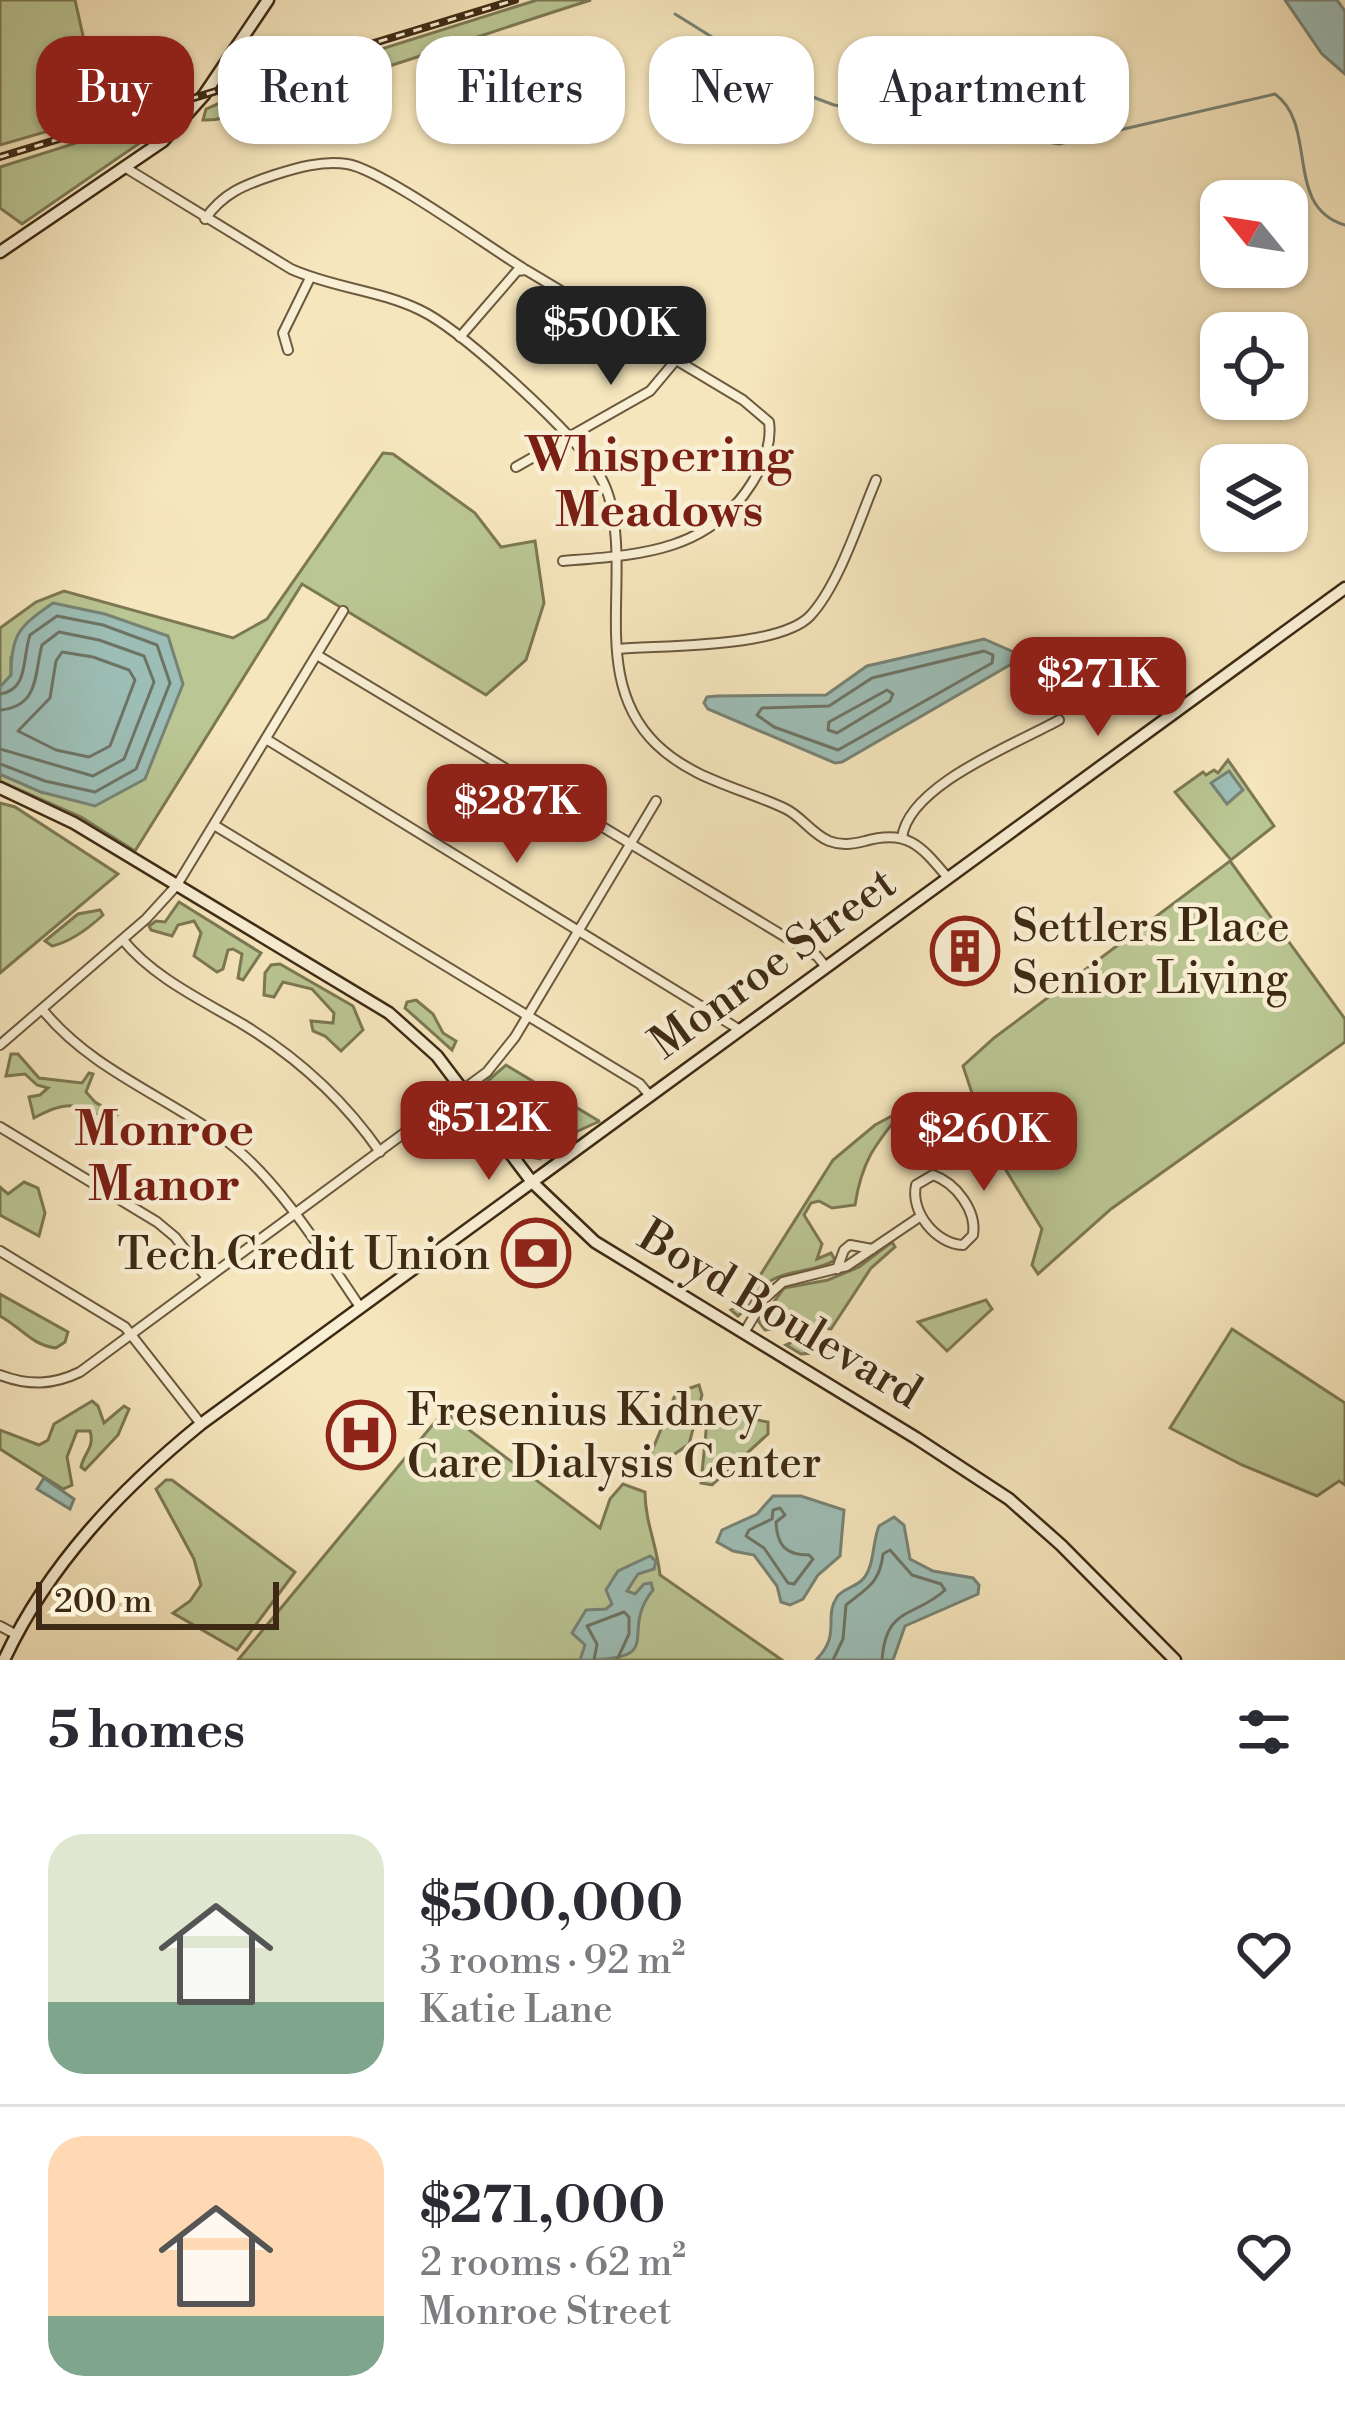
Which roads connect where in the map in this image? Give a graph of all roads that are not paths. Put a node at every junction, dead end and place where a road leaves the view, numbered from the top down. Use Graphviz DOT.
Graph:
graph roads {
  1 [pos="268,0"];
  2 [pos="126,169"];
  3 [pos="205,219"];
  4 [pos="0,252"];
  5 [pos="526,270"];
  6 [pos="310,278"];
  7 [pos="460,337"];
  8 [pos="288,350"];
  9 [pos="676,360"];
  10 [pos="567,439"];
  11 [pos="516,467"];
  12 [pos="876,480"];
  13 [pos="615,557"];
  14 [pos="563,561"];
  15 [pos="1345,588"];
  16 [pos="343,610"];
  17 [pos="618,649"];
  18 [pos="317,655"];
  19 [pos="1060,720"];
  20 [pos="266,740"];
  21 [pos="0,788"];
  22 [pos="656,801"];
  23 [pos="214,825"];
  24 [pos="902,838"];
  25 [pos="631,844"];
  26 [pos="948,878"];
  27 [pos="177,885"];
  28 [pos="579,930"];
  29 [pos="123,940"];
  30 [pos="826,967"];
  31 [pos="42,1009"];
  32 [pos="529,1015"];
  33 [pos="740,1030"];
  34 [pos="0,1045"];
  35 [pos="463,1090"];
  36 [pos="650,1096"];
  37 [pos="0,1127"];
  38 [pos="380,1152"];
  39 [pos="532,1182"];
  40 [pos="294,1215"];
  41 [pos="921,1216"];
  42 [pos="872,1250"];
  43 [pos="0,1251"];
  44 [pos="836,1270"];
  45 [pos="207,1278"];
  46 [pos="360,1307"];
  47 [pos="744,1333"];
  48 [pos="132,1334"];
  49 [pos="0,1375"];
  50 [pos="202,1424"];
  51 [pos="0,1626"];
  52 [pos="16,1635"];
  53 [pos="4,1651"];
  54 [pos="1175,1660"];
  1 -- 2 [label="street"];
  2 -- 3 [label="street"];
  2 -- 4 [label="street"];
  3 -- 5 [label="street"];
  3 -- 6 [label="street"];
  5 -- 7 [label="street"];
  5 -- 9 [label="street"];
  6 -- 7 [label="street"];
  6 -- 8 [label="street"];
  7 -- 10 [label="street"];
  9 -- 10 [label="street"];
  9 -- 13 [label="street"];
  10 -- 11 [label="street"];
  10 -- 13 [label="street"];
  12 -- 17 [label="street"];
  13 -- 14 [label="street"];
  13 -- 17 [label="street"];
  15 -- 26 [label="street, Monroe Street"];
  16 -- 18 [label="street"];
  17 -- 24 [label="street"];
  18 -- 20 [label="street"];
  18 -- 25 [label="street"];
  19 -- 24 [label="street"];
  20 -- 23 [label="street"];
  20 -- 28 [label="street"];
  21 -- 27 [label="street, Boyd Boulevard"];
  22 -- 25 [label="street"];
  23 -- 27 [label="street"];
  23 -- 32 [label="street"];
  24 -- 26 [label="street"];
  25 -- 28 [label="street"];
  25 -- 30 [label="street"];
  26 -- 30 [label="street, Monroe Street"];
  27 -- 29 [label="street"];
  27 -- 35 [label="street, Boyd Boulevard"];
  28 -- 32 [label="street"];
  28 -- 33 [label="street"];
  29 -- 31 [label="street"];
  29 -- 38 [label="street"];
  30 -- 33 [label="street, Monroe Street"];
  31 -- 34 [label="street"];
  31 -- 40 [label="street"];
  32 -- 35 [label="street"];
  32 -- 36 [label="street"];
  33 -- 36 [label="street, Monroe Street"];
  35 -- 38 [label="street"];
  35 -- 39 [label="street, Boyd Boulevard"];
  36 -- 39 [label="street, Monroe Street"];
  37 -- 45 [label="street"];
  38 -- 40 [label="street"];
  39 -- 46 [label="street, Monroe Street"];
  39 -- 47 [label="street, Boyd Boulevard"];
  40 -- 45 [label="street"];
  40 -- 46 [label="street"];
  41 -- 41 [label="street"];
  41 -- 42 [label="street"];
  42 -- 44 [label="street"];
  42 -- 44 [label="street"];
  43 -- 48 [label="street"];
  44 -- 47 [label="street"];
  45 -- 48 [label="street"];
  46 -- 50 [label="street, Monroe Street"];
  47 -- 54 [label="street, Boyd Boulevard"];
  48 -- 49 [label="street"];
  48 -- 50 [label="street"];
  50 -- 52 [label="street, Monroe Street"];
  51 -- 52 [label="street"];
  52 -- 53 [label="street, Monroe Street"];
}
